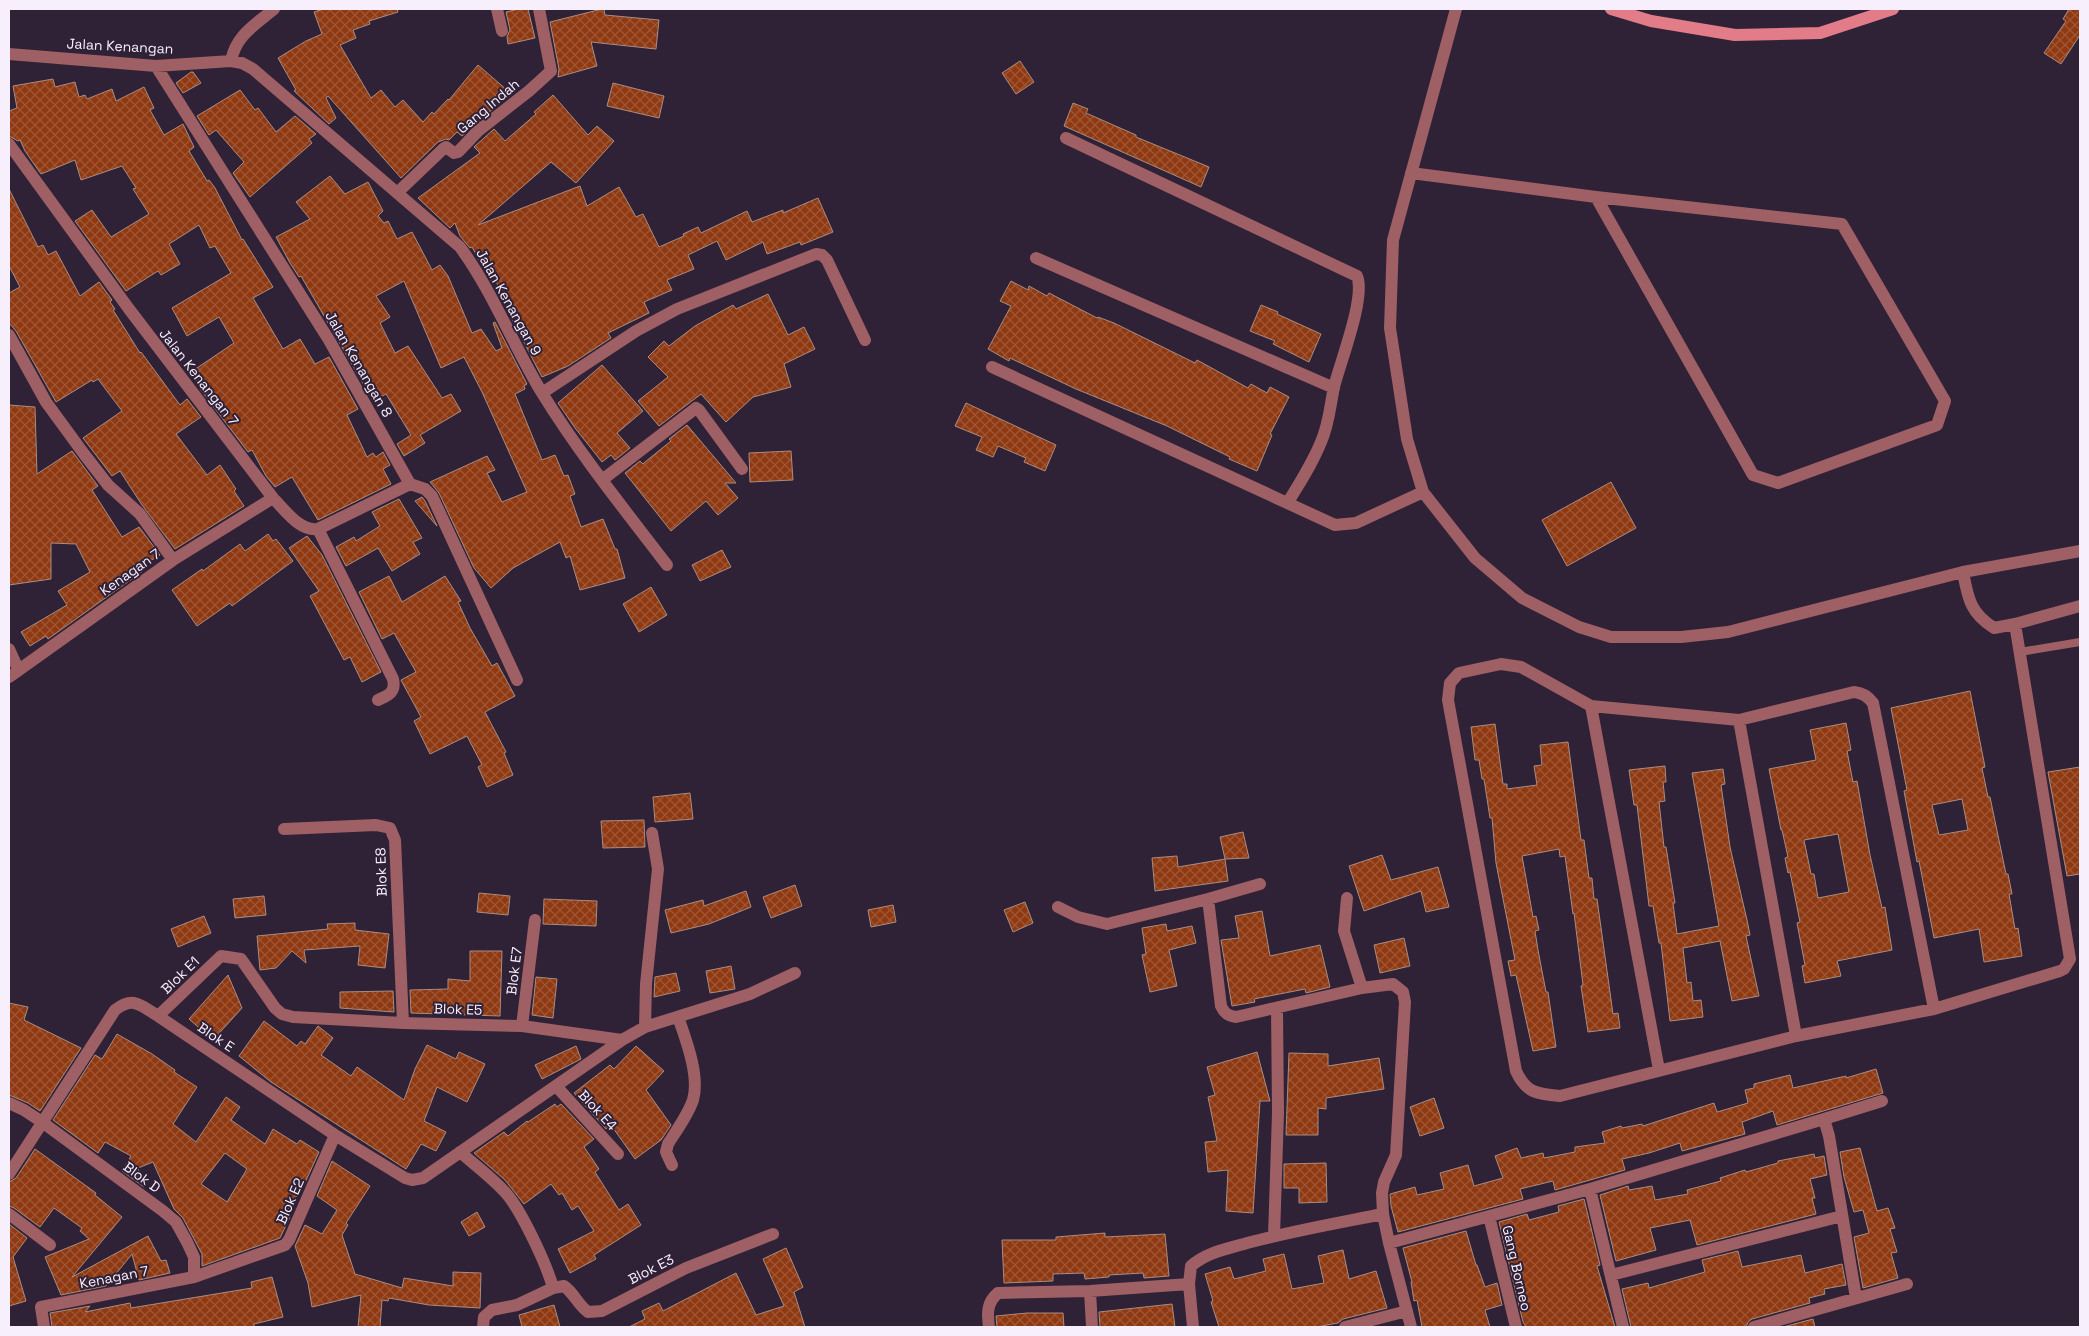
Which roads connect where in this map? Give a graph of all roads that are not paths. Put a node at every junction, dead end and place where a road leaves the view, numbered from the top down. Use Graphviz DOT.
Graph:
graph roads {
  1 [pos="274,9"];
  2 [pos="497,9"];
  3 [pos="539,9"];
  4 [pos="1456,9"];
  5 [pos="1610,9"];
  6 [pos="1893,9"];
  7 [pos="502,31"];
  8 [pos="9,54"];
  9 [pos="231,61"];
  10 [pos="156,66"];
  11 [pos="1066,138"];
  12 [pos="9,144"];
  13 [pos="1411,173"];
  14 [pos="398,193"];
  15 [pos="1596,197"];
  16 [pos="1036,258"];
  17 [pos="9,335"];
  18 [pos="865,340"];
  19 [pos="992,368"];
  20 [pos="1334,388"];
  21 [pos="542,393"];
  22 [pos="742,469"];
  23 [pos="602,480"];
  24 [pos="410,484"];
  25 [pos="1423,492"];
  26 [pos="274,498"];
  27 [pos="1288,502"];
  28 [pos="318,528"];
  29 [pos="2080,551"];
  30 [pos="173,560"];
  31 [pos="667,565"];
  32 [pos="1963,572"];
  33 [pos="2080,606"];
  34 [pos="2015,624"];
  35 [pos="2080,642"];
  36 [pos="9,649"];
  37 [pos="2020,652"];
  38 [pos="14,673"];
  39 [pos="517,680"];
  40 [pos="378,700"];
  41 [pos="1591,706"];
  42 [pos="1739,720"];
  43 [pos="284,829"];
  44 [pos="652,833"];
  45 [pos="1260,884"];
  46 [pos="1347,898"];
  47 [pos="1208,899"];
  48 [pos="1058,907"];
  49 [pos="536,920"];
  50 [pos="796,973"];
  51 [pos="1362,988"];
  52 [pos="1277,1008"];
  53 [pos="1934,1008"];
  54 [pos="158,1016"];
  55 [pos="293,1017"];
  56 [pos="678,1017"];
  57 [pos="403,1023"];
  58 [pos="522,1026"];
  59 [pos="645,1028"];
  60 [pos="1796,1036"];
  61 [pos="622,1040"];
  62 [pos="1659,1070"];
  63 [pos="556,1086"];
  64 [pos="1882,1101"];
  65 [pos="9,1103"];
  66 [pos="1824,1119"];
  67 [pos="42,1122"];
  68 [pos="336,1135"];
  69 [pos="460,1152"];
  70 [pos="618,1154"];
  71 [pos="672,1165"];
  72 [pos="9,1174"];
  73 [pos="1590,1189"];
  74 [pos="9,1214"];
  75 [pos="1384,1214"];
  76 [pos="1489,1216"];
  77 [pos="1842,1216"];
  78 [pos="773,1234"];
  79 [pos="1274,1236"];
  80 [pos="1389,1243"];
  81 [pos="50,1245"];
  82 [pos="1611,1275"];
  83 [pos="194,1277"];
  84 [pos="1189,1284"];
  85 [pos="1907,1284"];
  86 [pos="553,1288"];
  87 [pos="1090,1290"];
  88 [pos="1856,1298"];
  89 [pos="1406,1311"];
  90 [pos="44,1327"];
  91 [pos="483,1327"];
  92 [pos="988,1327"];
  93 [pos="1092,1327"];
  94 [pos="1193,1327"];
  95 [pos="1345,1327"];
  96 [pos="1411,1327"];
  97 [pos="1516,1327"];
  98 [pos="1623,1327"];
  99 [pos="1754,1327"];
  1 -- 9 [label="street"];
  2 -- 7 [label="street"];
  3 -- 14 [label="street, Gang Indah"];
  4 -- 13 [label="street"];
  5 -- 6 [label="street"];
  8 -- 10 [label="street, Jalan Kenangan"];
  9 -- 10 [label="street, Jalan Kenangan"];
  9 -- 14 [label="street, Jalan Kenangan 9"];
  10 -- 24 [label="street, Jalan Kenangan 8"];
  11 -- 20 [label="street"];
  12 -- 26 [label="street, Jalan Kenangan 7"];
  13 -- 15 [label="street"];
  13 -- 25 [label="street"];
  14 -- 21 [label="street, Jalan Kenangan 9"];
  15 -- 15 [label="street"];
  16 -- 20 [label="street"];
  17 -- 30 [label="street"];
  18 -- 21 [label="street"];
  19 -- 27 [label="street"];
  20 -- 27 [label="street"];
  21 -- 23 [label="street, Jalan Kenangan 9"];
  22 -- 23 [label="street"];
  23 -- 31 [label="street, Jalan Kenangan 9"];
  24 -- 28 [label="street"];
  24 -- 39 [label="street"];
  25 -- 27 [label="street"];
  25 -- 32 [label="street"];
  26 -- 28 [label="street, Jalan Kenangan 7"];
  26 -- 30 [label="street, Kenagan 7"];
  28 -- 40 [label="street"];
  29 -- 32 [label="street"];
  30 -- 38 [label="street, Kenagan 7"];
  32 -- 34 [label="street"];
  33 -- 34 [label="street"];
  34 -- 37 [label="street"];
  35 -- 37 [label="lane"];
  36 -- 38 [label="street"];
  37 -- 53 [label="street"];
  41 -- 42 [label="street"];
  41 -- 62 [label="street"];
  41 -- 62 [label="street"];
  42 -- 53 [label="street"];
  42 -- 60 [label="street"];
  43 -- 57 [label="street, Blok E8"];
  44 -- 59 [label="street"];
  45 -- 47 [label="street"];
  46 -- 51 [label="street"];
  47 -- 48 [label="street"];
  47 -- 52 [label="street"];
  49 -- 58 [label="street, Blok E7"];
  50 -- 56 [label="street"];
  51 -- 52 [label="street"];
  51 -- 75 [label="street"];
  52 -- 79 [label="street"];
  53 -- 60 [label="street"];
  54 -- 55 [label="street, Blok E1"];
  54 -- 67 [label="street, Blok E"];
  54 -- 68 [label="street, Blok E"];
  55 -- 57 [label="street, Blok E5"];
  56 -- 59 [label="street"];
  56 -- 71 [label="street"];
  57 -- 58 [label="street, Blok E5"];
  58 -- 61 [label="street, Blok E5"];
  59 -- 61 [label="street"];
  60 -- 62 [label="street"];
  61 -- 63 [label="street"];
  63 -- 69 [label="street"];
  63 -- 70 [label="street, Blok E4"];
  64 -- 66 [label="street"];
  65 -- 67 [label="street"];
  66 -- 73 [label="street"];
  66 -- 77 [label="street"];
  67 -- 72 [label="street"];
  67 -- 83 [label="street, Blok D"];
  68 -- 69 [label="street, Blok E"];
  68 -- 83 [label="street, Blok E2"];
  69 -- 86 [label="street"];
  73 -- 76 [label="street"];
  73 -- 82 [label="street"];
  74 -- 81 [label="street"];
  75 -- 79 [label="street"];
  75 -- 80 [label="street"];
  76 -- 80 [label="street"];
  76 -- 97 [label="street, Gang Borneo"];
  77 -- 82 [label="street"];
  77 -- 88 [label="street"];
  78 -- 86 [label="street, Blok E3"];
  79 -- 84 [label="street"];
  80 -- 89 [label="street"];
  82 -- 98 [label="street"];
  83 -- 90 [label="street, Kenagan 7"];
  84 -- 87 [label="street"];
  84 -- 94 [label="street"];
  85 -- 88 [label="street"];
  86 -- 91 [label="street"];
  87 -- 92 [label="street"];
  87 -- 93 [label="street"];
  88 -- 99 [label="street"];
  89 -- 95 [label="street"];
  89 -- 96 [label="street"];
}
